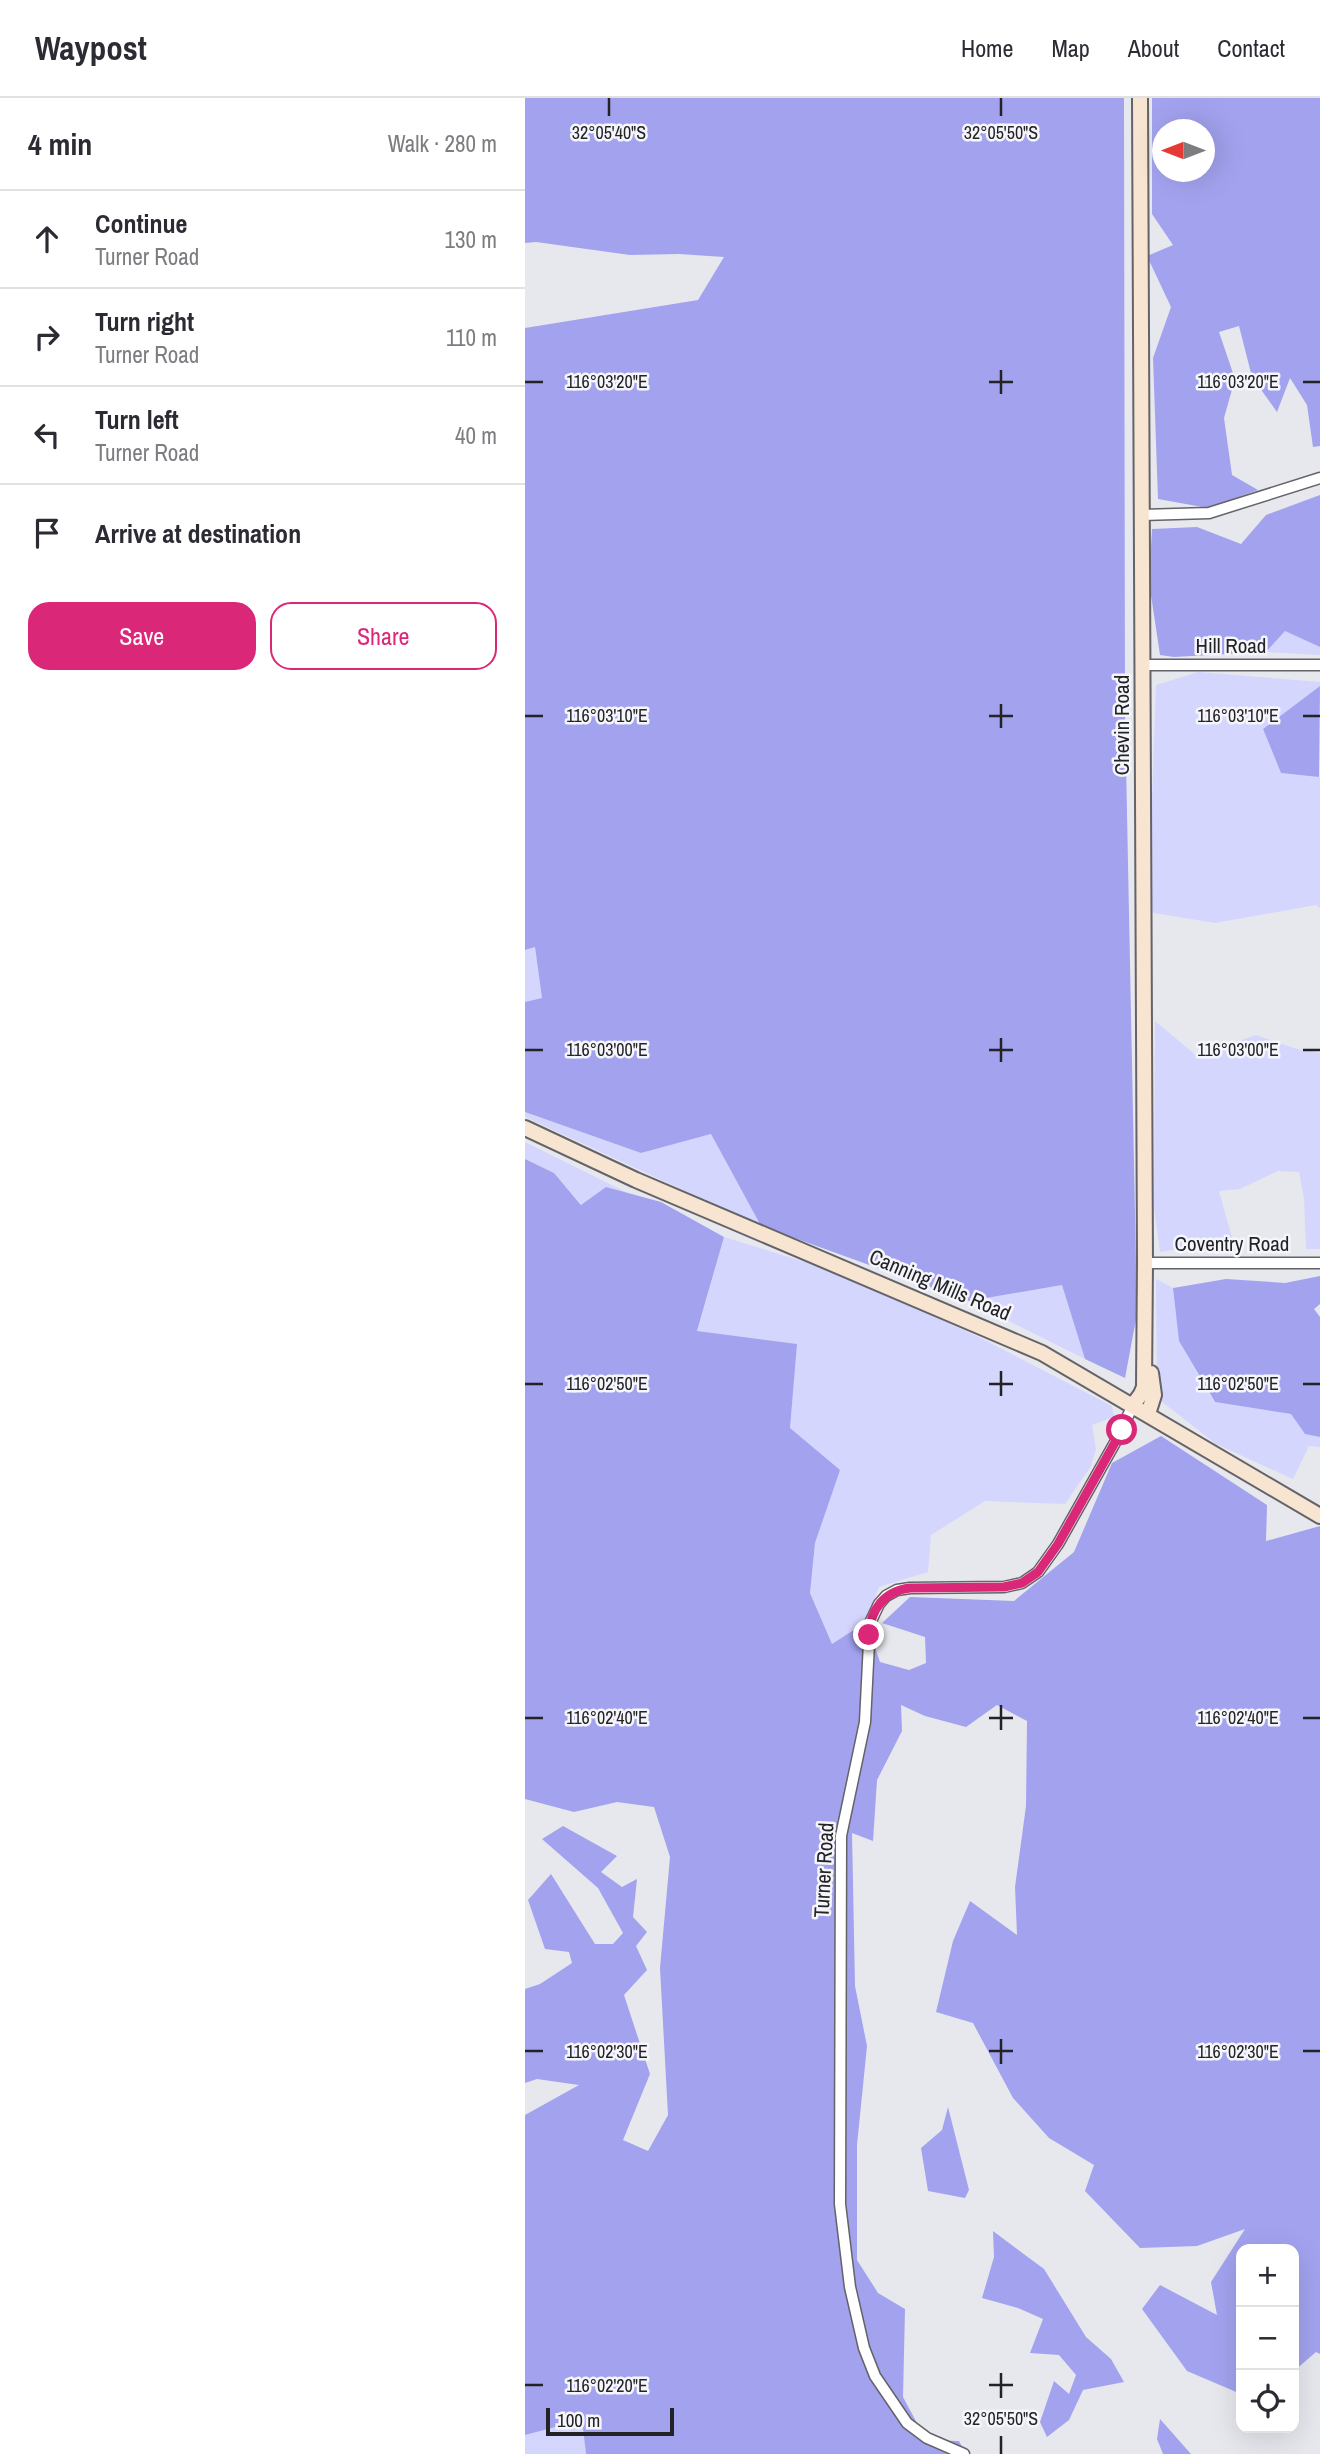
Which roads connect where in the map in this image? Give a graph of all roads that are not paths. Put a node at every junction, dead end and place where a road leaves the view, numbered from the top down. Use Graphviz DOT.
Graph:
graph roads {
  1 [pos="1140,98"];
  2 [pos="1320,478"];
  3 [pos="1142,515"];
  4 [pos="1143,665"];
  5 [pos="1320,665"];
  6 [pos="525,1128"];
  7 [pos="1145,1263"];
  8 [pos="1320,1263"];
  9 [pos="1144,1352"];
  10 [pos="1133,1405"];
  11 [pos="1148,1414"];
  12 [pos="1320,1516"];
  13 [pos="964,2454"];
  1 -- 3 [label="main road, Chevin Road"];
  2 -- 3 [label="street"];
  3 -- 4 [label="main road, Chevin Road"];
  4 -- 5 [label="street, Hill Road"];
  4 -- 7 [label="main road, Chevin Road"];
  6 -- 10 [label="main road, Canning Mills Road"];
  7 -- 8 [label="street, Coventry Road"];
  7 -- 9 [label="main road, Chevin Road"];
  9 -- 10 [label="main road, Chevin Road"];
  9 -- 11 [label="main road, Chevin Road"];
  10 -- 11 [label="main road, Canning Mills Road"];
  10 -- 13 [label="street, Turner Road"];
  11 -- 12 [label="main road, Canning Mills Road"];
}
